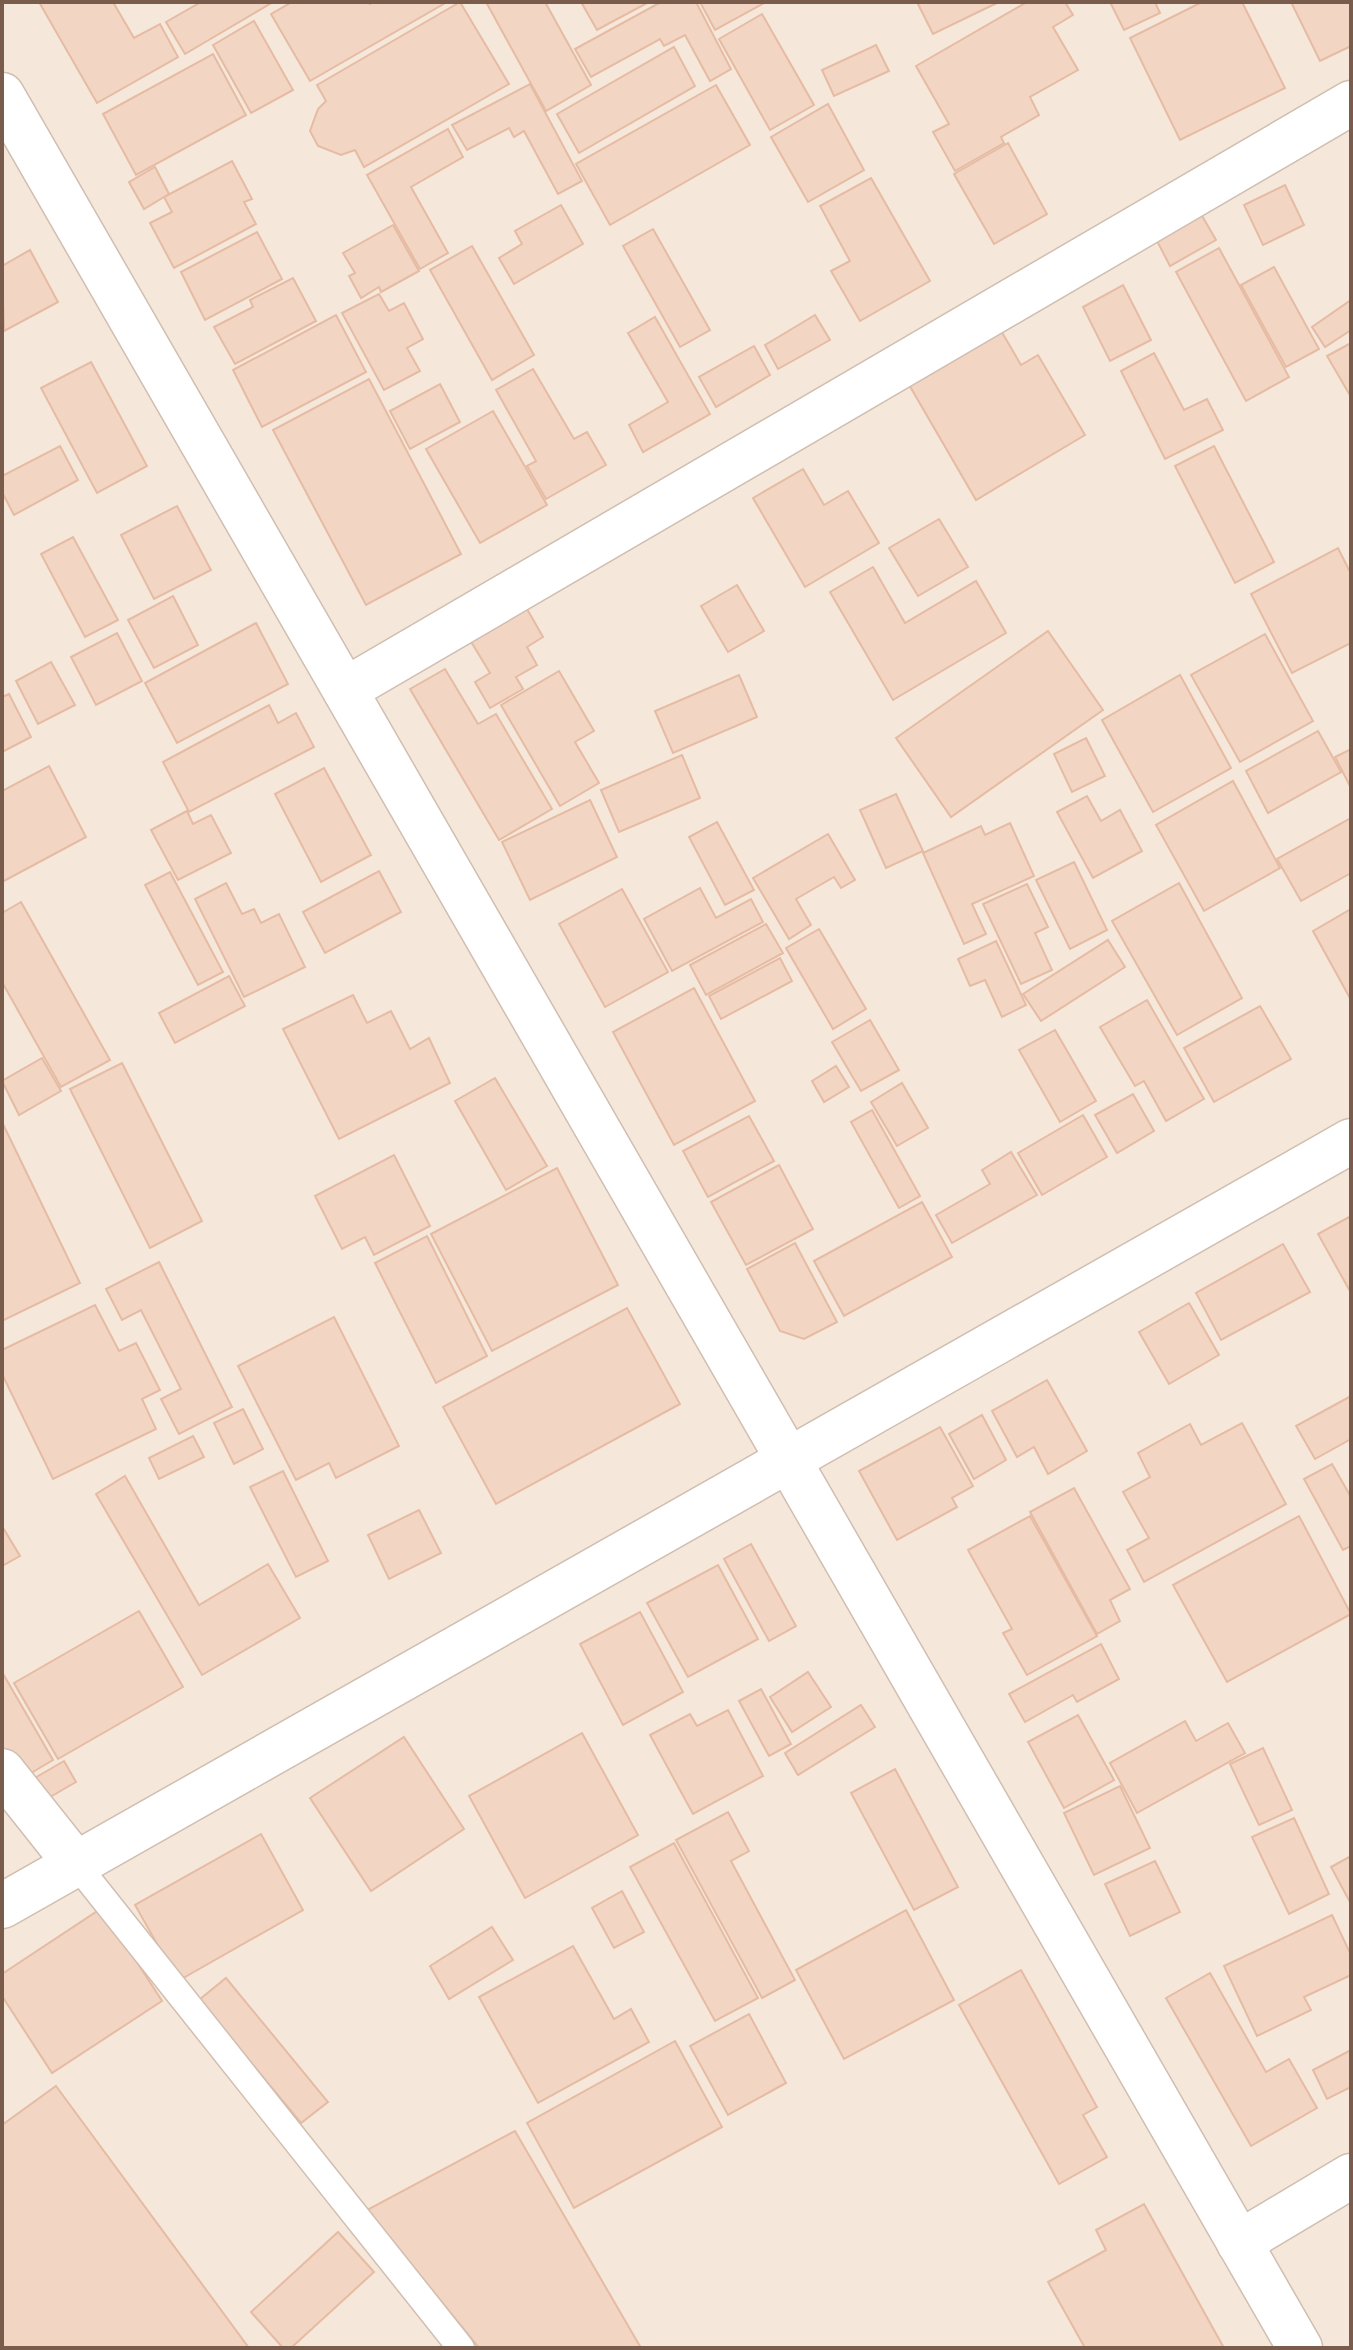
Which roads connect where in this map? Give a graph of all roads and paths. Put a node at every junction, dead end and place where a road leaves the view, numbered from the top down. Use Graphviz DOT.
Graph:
graph roads {
  1 [pos="2,95"];
  2 [pos="1351,103"];
  3 [pos="345,690"];
  4 [pos="1351,1141"];
  5 [pos="788,1461"];
  6 [pos="2,1771"];
  7 [pos="76,1864"];
  8 [pos="2,1906"];
  9 [pos="1351,2176"];
  10 [pos="1239,2243"];
  11 [pos="461,2348"];
  12 [pos="1300,2348"];
  1 -- 3 [label="street"];
  2 -- 3 [label="street"];
  3 -- 5 [label="street"];
  4 -- 5 [label="street"];
  5 -- 7 [label="street"];
  5 -- 10 [label="street"];
  6 -- 7 [label="street"];
  7 -- 8 [label="street"];
  7 -- 11 [label="lane"];
  9 -- 10 [label="street"];
  10 -- 12 [label="street"];
}
